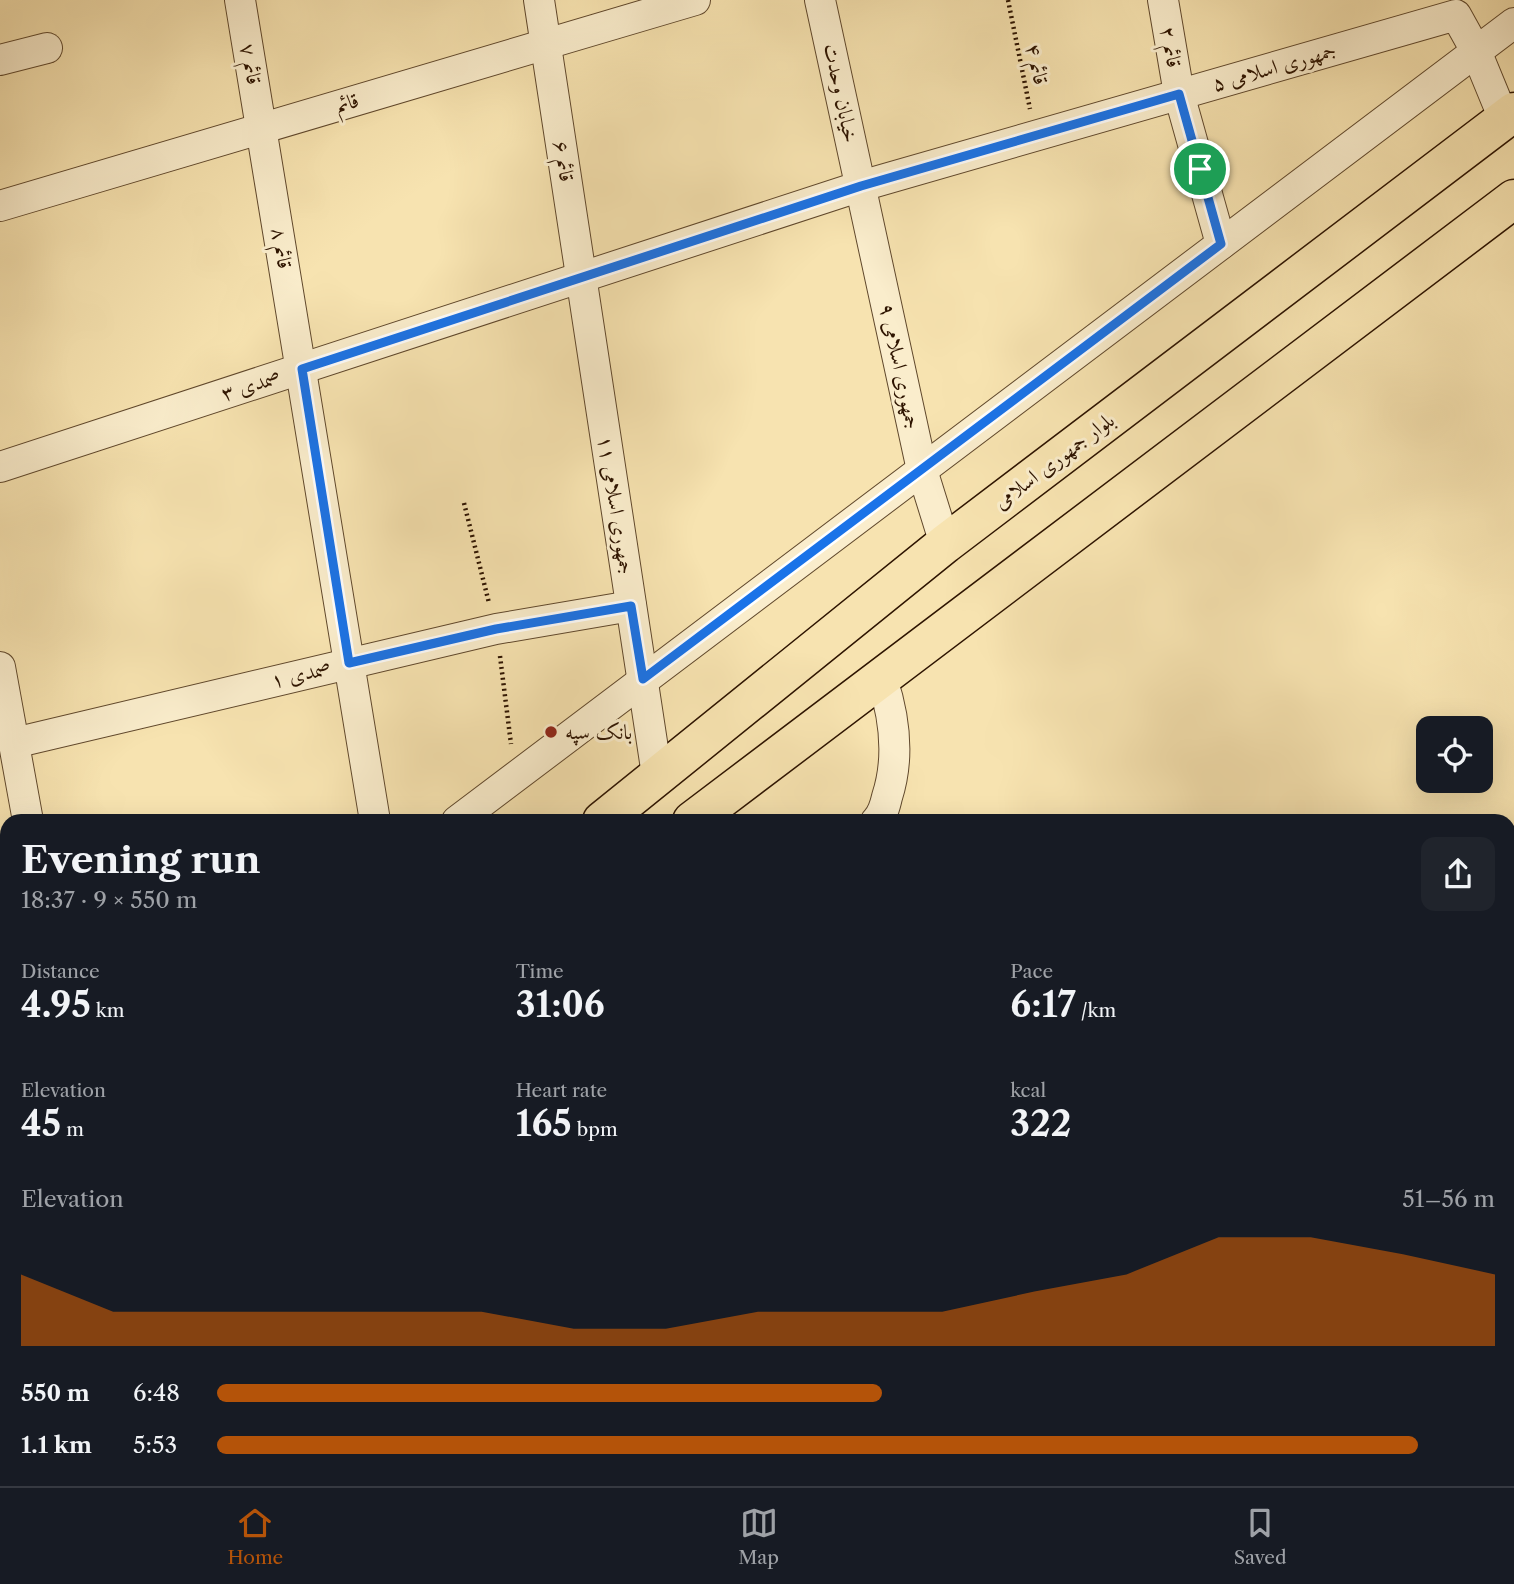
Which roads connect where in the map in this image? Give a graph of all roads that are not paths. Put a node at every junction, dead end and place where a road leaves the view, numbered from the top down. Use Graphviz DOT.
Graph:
graph roads {
  1 [pos="240,0"];
  2 [pos="540,0"];
  3 [pos="695,0"];
  4 [pos="820,0"];
  5 [pos="1163,0"];
  6 [pos="1514,23"];
  7 [pos="546,44"];
  8 [pos="47,48"];
  9 [pos="1476,51"];
  10 [pos="0,60"];
  11 [pos="1179,94"];
  12 [pos="1509,116"];
  13 [pos="262,128"];
  14 [pos="861,186"];
  15 [pos="1513,201"];
  16 [pos="0,206"];
  17 [pos="1221,244"];
  18 [pos="582,277"];
  19 [pos="302,369"];
  20 [pos="0,467"];
  21 [pos="922,470"];
  22 [pos="945,544"];
  23 [pos="631,606"];
  24 [pos="349,663"];
  25 [pos="0,667"];
  26 [pos="643,679"];
  27 [pos="882,679"];
  28 [pos="14,743"];
  29 [pos="657,775"];
  30 [pos="27,814"];
  31 [pos="374,814"];
  32 [pos="466,814"];
  33 [pos="610,814"];
  34 [pos="708,814"];
  35 [pos="883,814"];
  1 -- 13 [label="street, قائم ۷"];
  2 -- 7 [label="street, قائم ۶"];
  3 -- 7 [label="street, قائم"];
  4 -- 14 [label="street, خیابان وحدت"];
  5 -- 11 [label="street, قائم ۲"];
  6 -- 9 [label="street"];
  7 -- 13 [label="street, قائم"];
  7 -- 18 [label="street, قائم ۶"];
  8 -- 10 [label="street"];
  9 -- 11 [label="street, جمهوری اسلامی ۵"];
  9 -- 12 [label="street, جمهوری اسلامی ۵"];
  9 -- 17 [label="street"];
  11 -- 14 [label="street, جمهوری اسلامی ۵"];
  11 -- 17 [label="street, قائم ۲"];
  12 -- 22 [label="main road, بلوار جمهوری اسلامی"];
  13 -- 16 [label="street, قائم"];
  13 -- 19 [label="street, قائم ۸"];
  14 -- 18 [label="street, صمدی ۳"];
  14 -- 21 [label="street, جمهوری اسلامی ۹"];
  15 -- 27 [label="main road"];
  17 -- 21 [label="street"];
  18 -- 19 [label="street, صمدی ۳"];
  18 -- 23 [label="street, جمهوری اسلامی ۱۱"];
  19 -- 20 [label="street, صمدی ۳"];
  19 -- 24 [label="street, قائم ۸"];
  21 -- 22 [label="street, جمهوری اسلامی ۹"];
  21 -- 26 [label="street"];
  22 -- 29 [label="main road, بلوار جمهوری اسلامی"];
  23 -- 24 [label="street, صمدی ۱"];
  23 -- 26 [label="street, جمهوری اسلامی ۱۱"];
  24 -- 28 [label="street, صمدی ۱"];
  24 -- 31 [label="street, قائم ۸"];
  25 -- 28 [label="street"];
  26 -- 29 [label="street, جمهوری اسلامی ۱۱"];
  26 -- 32 [label="street"];
  27 -- 34 [label="main road"];
  27 -- 35 [label="street"];
  28 -- 30 [label="street"];
  29 -- 33 [label="main road, بلوار جمهوری اسلامی"];
}
